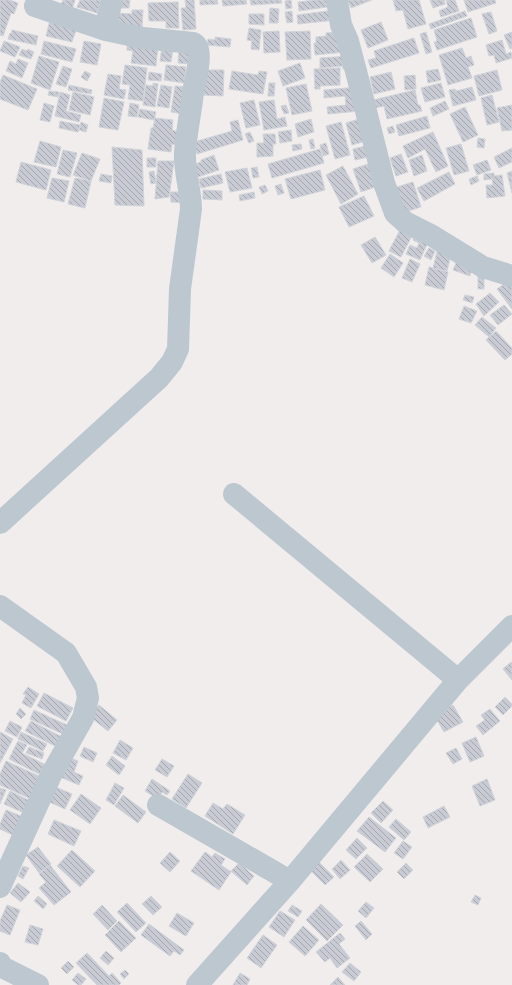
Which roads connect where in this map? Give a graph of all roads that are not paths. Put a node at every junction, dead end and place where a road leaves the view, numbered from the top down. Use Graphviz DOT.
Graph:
graph roads {
  1 [pos="112,0"];
  2 [pos="337,0"];
  3 [pos="36,6"];
  4 [pos="106,30"];
  5 [pos="512,276"];
  6 [pos="234,494"];
  7 [pos="0,523"];
  8 [pos="0,606"];
  9 [pos="512,626"];
  10 [pos="458,680"];
  11 [pos="158,805"];
  12 [pos="290,881"];
  13 [pos="0,887"];
  14 [pos="0,963"];
  15 [pos="38,985"];
  16 [pos="197,985"];
  1 -- 4 [label="street"];
  2 -- 5 [label="street"];
  3 -- 4 [label="street"];
  4 -- 7 [label="street"];
  6 -- 10 [label="street"];
  8 -- 13 [label="street"];
  9 -- 10 [label="street"];
  10 -- 12 [label="street"];
  11 -- 12 [label="street"];
  12 -- 16 [label="street"];
  14 -- 15 [label="street"];
}
